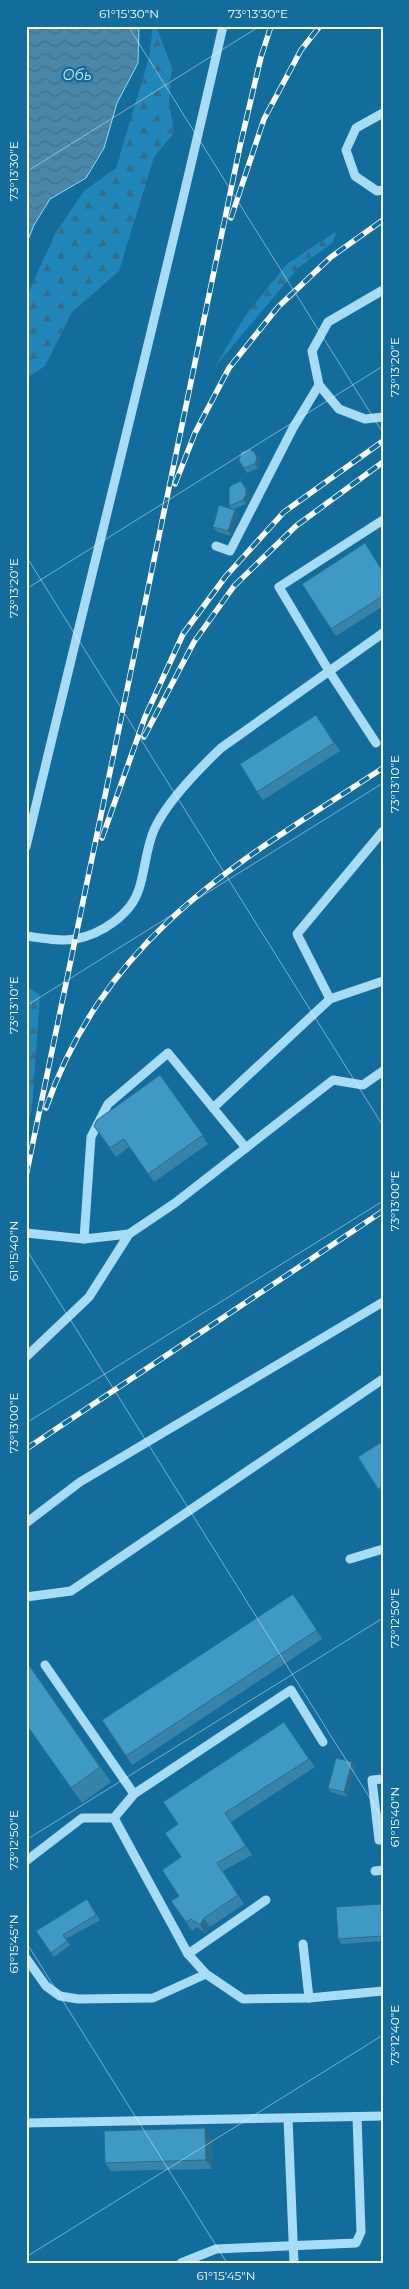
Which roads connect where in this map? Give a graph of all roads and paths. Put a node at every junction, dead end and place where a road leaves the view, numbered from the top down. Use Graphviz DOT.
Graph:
graph roads {
  1 [pos="223,26"];
  2 [pos="383,113"];
  3 [pos="383,190"];
  4 [pos="383,290"];
  5 [pos="319,385"];
  6 [pos="383,417"];
  7 [pos="383,520"];
  8 [pos="216,546"];
  9 [pos="383,633"];
  10 [pos="329,671"];
  11 [pos="376,743"];
  12 [pos="383,831"];
  13 [pos="26,847"];
  14 [pos="26,936"];
  15 [pos="383,981"];
  16 [pos="330,999"];
  17 [pos="383,1071"];
  18 [pos="213,1108"];
  19 [pos="246,1148"];
  20 [pos="26,1233"];
  21 [pos="129,1234"];
  22 [pos="84,1239"];
  23 [pos="383,1302"];
  24 [pos="26,1356"];
  25 [pos="383,1379"];
  26 [pos="26,1523"];
  27 [pos="383,1548"];
  28 [pos="350,1559"];
  29 [pos="26,1597"];
  30 [pos="45,1665"];
  31 [pos="323,1742"];
  32 [pos="383,1779"];
  33 [pos="134,1794"];
  34 [pos="114,1818"];
  35 [pos="383,1840"];
  36 [pos="26,1861"];
  37 [pos="266,1900"];
  38 [pos="303,1944"];
  39 [pos="188,1954"];
  40 [pos="26,1958"];
  41 [pos="206,1974"];
  42 [pos="383,1991"];
  43 [pos="309,1998"];
  44 [pos="383,2116"];
  45 [pos="357,2117"];
  46 [pos="288,2118"];
  47 [pos="26,2122"];
  48 [pos="294,2246"];
  49 [pos="181,2263"];
  50 [pos="294,2263"];
  1 -- 13 [label="street"];
  2 -- 3 [label="street"];
  4 -- 5 [label="street"];
  5 -- 6 [label="street"];
  5 -- 8 [label="street"];
  7 -- 10 [label="street"];
  9 -- 10 [label="street"];
  10 -- 11 [label="street"];
  10 -- 14 [label="street"];
  12 -- 16 [label="street"];
  15 -- 16 [label="street"];
  16 -- 18 [label="street"];
  17 -- 19 [label="street"];
  18 -- 19 [label="street"];
  18 -- 22 [label="street"];
  19 -- 21 [label="street"];
  20 -- 22 [label="street"];
  21 -- 22 [label="street"];
  21 -- 24 [label="street"];
  23 -- 26 [label="street"];
  25 -- 29 [label="street"];
  27 -- 28 [label="street"];
  30 -- 33 [label="street"];
  31 -- 33 [label="street"];
  32 -- 35 [label="street"];
  33 -- 34 [label="street"];
  34 -- 36 [label="street"];
  34 -- 39 [label="street"];
  37 -- 39 [label="street"];
  38 -- 43 [label="street"];
  39 -- 41 [label="street"];
  40 -- 41 [label="street"];
  41 -- 43 [label="street"];
  42 -- 43 [label="street"];
  44 -- 45 [label="street"];
  45 -- 46 [label="street"];
  45 -- 48 [label="street"];
  46 -- 47 [label="street"];
  46 -- 48 [label="street"];
  48 -- 49 [label="street"];
  48 -- 50 [label="street"];
}
